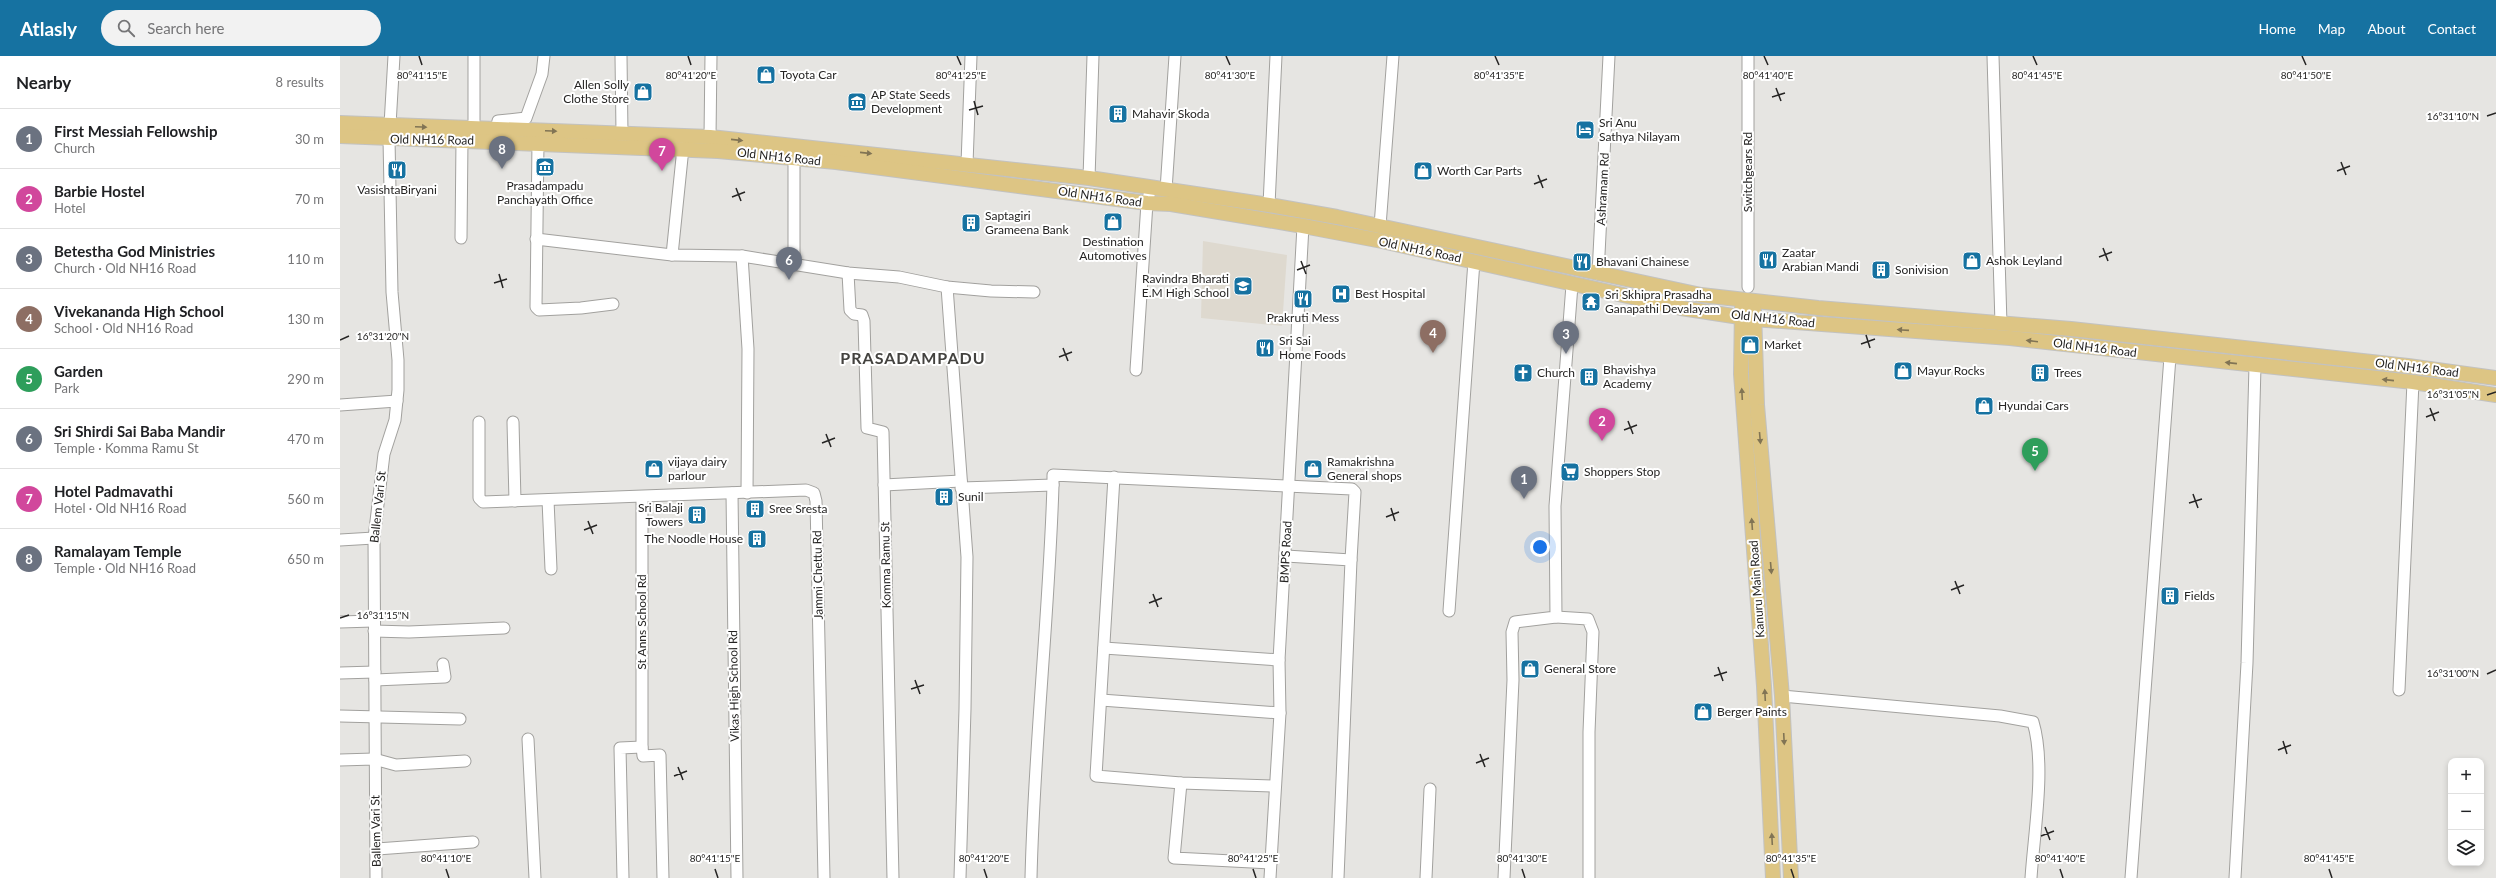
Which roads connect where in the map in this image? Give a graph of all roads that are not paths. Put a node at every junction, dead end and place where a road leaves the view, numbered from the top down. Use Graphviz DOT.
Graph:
graph roads {
  1 [pos="394,56"];
  2 [pos="474,56"];
  3 [pos="544,56"];
  4 [pos="621,56"];
  5 [pos="711,56"];
  6 [pos="971,56"];
  7 [pos="1093,56"];
  8 [pos="1175,56"];
  9 [pos="1276,56"];
  10 [pos="1393,56"];
  11 [pos="1609,56"];
  12 [pos="1748,56"];
  13 [pos="1994,56"];
  14 [pos="340,123"];
  15 [pos="474,129"];
  16 [pos="496,130"];
  17 [pos="390,132"];
  18 [pos="622,133"];
  19 [pos="340,136"];
  20 [pos="710,137"];
  21 [pos="462,140"];
  22 [pos="538,142"];
  23 [pos="683,148"];
  24 [pos="794,158"];
  25 [pos="967,164"];
  26 [pos="1089,178"];
  27 [pos="1151,187"];
  28 [pos="1166,190"];
  29 [pos="1147,203"];
  30 [pos="1269,205"];
  31 [pos="1303,226"];
  32 [pos="1380,226"];
  33 [pos="461,238"];
  34 [pos="536,239"];
  35 [pos="672,255"];
  36 [pos="742,256"];
  37 [pos="1474,261"];
  38 [pos="794,264"];
  39 [pos="848,273"];
  40 [pos="1598,274"];
  41 [pos="1572,285"];
  42 [pos="947,287"];
  43 [pos="1034,292"];
  44 [pos="1749,301"];
  45 [pos="613,304"];
  46 [pos="1747,318"];
  47 [pos="2001,324"];
  48 [pos="2170,357"];
  49 [pos="2255,366"];
  50 [pos="1136,370"];
  51 [pos="2496,378"];
  52 [pos="2412,382"];
  53 [pos="2496,395"];
  54 [pos="397,401"];
  55 [pos="340,405"];
  56 [pos="479,422"];
  57 [pos="513,422"];
  58 [pos="1114,477"];
  59 [pos="961,484"];
  60 [pos="884,485"];
  61 [pos="1053,485"];
  62 [pos="1289,488"];
  63 [pos="732,493"];
  64 [pos="746,493"];
  65 [pos="642,498"];
  66 [pos="548,500"];
  67 [pos="515,501"];
  68 [pos="374,538"];
  69 [pos="340,540"];
  70 [pos="1286,556"];
  71 [pos="1351,560"];
  72 [pos="551,569"];
  73 [pos="1449,612"];
  74 [pos="1556,617"];
  75 [pos="340,622"];
  76 [pos="374,626"];
  77 [pos="504,628"];
  78 [pos="1104,648"];
  79 [pos="1279,660"];
  80 [pos="443,664"];
  81 [pos="340,673"];
  82 [pos="375,676"];
  83 [pos="2399,690"];
  84 [pos="1782,696"];
  85 [pos="1101,700"];
  86 [pos="1280,713"];
  87 [pos="340,716"];
  88 [pos="374,716"];
  89 [pos="460,719"];
  90 [pos="528,739"];
  91 [pos="642,747"];
  92 [pos="374,759"];
  93 [pos="340,760"];
  94 [pos="465,761"];
  95 [pos="1181,783"];
  96 [pos="1275,786"];
  97 [pos="1430,789"];
  98 [pos="473,842"];
  99 [pos="377,849"];
  100 [pos="1271,863"];
  101 [pos="376,878"];
  102 [pos="535,878"];
  103 [pos="623,878"];
  104 [pos="663,878"];
  105 [pos="737,878"];
  106 [pos="824,878"];
  107 [pos="893,878"];
  108 [pos="960,878"];
  109 [pos="1031,878"];
  110 [pos="1270,878"];
  111 [pos="1338,878"];
  112 [pos="1426,878"];
  113 [pos="1504,878"];
  114 [pos="1589,878"];
  115 [pos="1773,878"];
  116 [pos="1790,878"];
  117 [pos="2031,878"];
  118 [pos="2131,878"];
  119 [pos="2235,878"];
  1 -- 17 [label="street, Ballem Vari St"];
  2 -- 15 [label="street"];
  3 -- 16 [label="street"];
  4 -- 18 [label="street"];
  5 -- 20 [label="street"];
  6 -- 25 [label="street"];
  7 -- 26 [label="street"];
  8 -- 28 [label="street"];
  9 -- 30 [label="street"];
  10 -- 32 [label="street"];
  11 -- 40 [label="street, Ashramam Rd"];
  12 -- 44 [label="street, Switchgears Rd"];
  13 -- 47 [label="street"];
  14 -- 17 [label="main road, Old NH16 Road"];
  15 -- 16 [label="main road, Old NH16 Road"];
  17 -- 15 [label="main road, Old NH16 Road, one-way"];
  16 -- 18 [label="main road, Old NH16 Road, one-way"];
  17 -- 19 [label="main road, Old NH16 Road"];
  17 -- 21 [label="main road, Old NH16 Road"];
  17 -- 54 [label="street, Ballem Vari St"];
  18 -- 20 [label="main road, Old NH16 Road"];
  20 -- 25 [label="main road, Old NH16 Road, one-way"];
  21 -- 22 [label="main road, Old NH16 Road"];
  21 -- 33 [label="street"];
  22 -- 23 [label="main road, Old NH16 Road"];
  22 -- 34 [label="street"];
  23 -- 24 [label="main road, Old NH16 Road"];
  23 -- 35 [label="street"];
  24 -- 29 [label="main road, Old NH16 Road"];
  24 -- 38 [label="street"];
  25 -- 26 [label="main road, Old NH16 Road"];
  26 -- 27 [label="main road, Old NH16 Road"];
  27 -- 28 [label="main road, Old NH16 Road"];
  27 -- 29 [label="street"];
  28 -- 30 [label="main road, Old NH16 Road"];
  29 -- 31 [label="main road, Old NH16 Road"];
  29 -- 50 [label="street"];
  30 -- 32 [label="main road, Old NH16 Road"];
  31 -- 37 [label="main road, Old NH16 Road"];
  31 -- 62 [label="street, BMPS Road"];
  32 -- 40 [label="main road, Old NH16 Road"];
  34 -- 35 [label="street"];
  34 -- 45 [label="street"];
  35 -- 36 [label="street"];
  36 -- 38 [label="street"];
  36 -- 64 [label="street"];
  37 -- 41 [label="main road, Old NH16 Road"];
  37 -- 73 [label="street"];
  38 -- 39 [label="street"];
  39 -- 42 [label="street"];
  39 -- 60 [label="street, Komma Ramu St"];
  40 -- 44 [label="main road, Old NH16 Road"];
  41 -- 46 [label="main road, Old NH16 Road"];
  41 -- 74 [label="street"];
  42 -- 43 [label="street"];
  42 -- 59 [label="street"];
  44 -- 46 [label="main road, Kanuru Main Road"];
  44 -- 47 [label="main road, Old NH16 Road"];
  48 -- 46 [label="main road, Old NH16 Road, one-way"];
  46 -- 84 [label="main road, Kanuru Main Road, one-way"];
  115 -- 46 [label="main road, Kanuru Main Road, one-way"];
  47 -- 51 [label="main road, Old NH16 Road"];
  49 -- 48 [label="main road, Old NH16 Road, one-way"];
  48 -- 118 [label="street"];
  52 -- 49 [label="main road, Old NH16 Road, one-way"];
  49 -- 119 [label="street"];
  52 -- 53 [label="main road, Old NH16 Road"];
  52 -- 83 [label="street"];
  54 -- 55 [label="street"];
  54 -- 68 [label="street, Ballem Vari St"];
  56 -- 67 [label="street, Jammi Chettu Rd"];
  57 -- 67 [label="street"];
  58 -- 61 [label="street"];
  58 -- 62 [label="street"];
  58 -- 78 [label="street"];
  59 -- 60 [label="street"];
  59 -- 61 [label="street"];
  59 -- 108 [label="street"];
  60 -- 107 [label="street, Komma Ramu St"];
  61 -- 109 [label="street"];
  62 -- 70 [label="street, BMPS Road"];
  62 -- 71 [label="street"];
  63 -- 64 [label="street, Jammi Chettu Rd"];
  63 -- 65 [label="street, Jammi Chettu Rd"];
  63 -- 105 [label="street, Vikas High School Rd"];
  64 -- 106 [label="street, Jammi Chettu Rd"];
  65 -- 66 [label="street, Jammi Chettu Rd"];
  65 -- 91 [label="street, St Anns School Rd"];
  66 -- 67 [label="street, Jammi Chettu Rd"];
  66 -- 72 [label="street"];
  68 -- 69 [label="street"];
  68 -- 76 [label="street, Ballem Vari St"];
  70 -- 71 [label="street"];
  70 -- 79 [label="street, BMPS Road"];
  71 -- 111 [label="street"];
  74 -- 113 [label="street"];
  74 -- 114 [label="street"];
  75 -- 76 [label="street"];
  76 -- 77 [label="street"];
  76 -- 82 [label="street, Ballem Vari St"];
  78 -- 79 [label="street"];
  78 -- 85 [label="street"];
  79 -- 86 [label="street, BMPS Road"];
  80 -- 82 [label="street"];
  81 -- 82 [label="street"];
  82 -- 88 [label="street, Ballem Vari St"];
  84 -- 116 [label="main road, Kanuru Main Road, one-way"];
  84 -- 117 [label="street"];
  85 -- 86 [label="street"];
  85 -- 95 [label="street"];
  86 -- 96 [label="street, BMPS Road"];
  87 -- 88 [label="street"];
  88 -- 89 [label="street"];
  88 -- 92 [label="street, Ballem Vari St"];
  90 -- 102 [label="street"];
  91 -- 103 [label="street"];
  91 -- 104 [label="street"];
  92 -- 93 [label="street"];
  92 -- 94 [label="street"];
  92 -- 99 [label="street, Ballem Vari St"];
  95 -- 96 [label="street"];
  95 -- 100 [label="street"];
  96 -- 100 [label="street, BMPS Road"];
  97 -- 112 [label="street"];
  98 -- 99 [label="street"];
  99 -- 101 [label="street, Ballem Vari St"];
  100 -- 110 [label="street, BMPS Road"];
}
